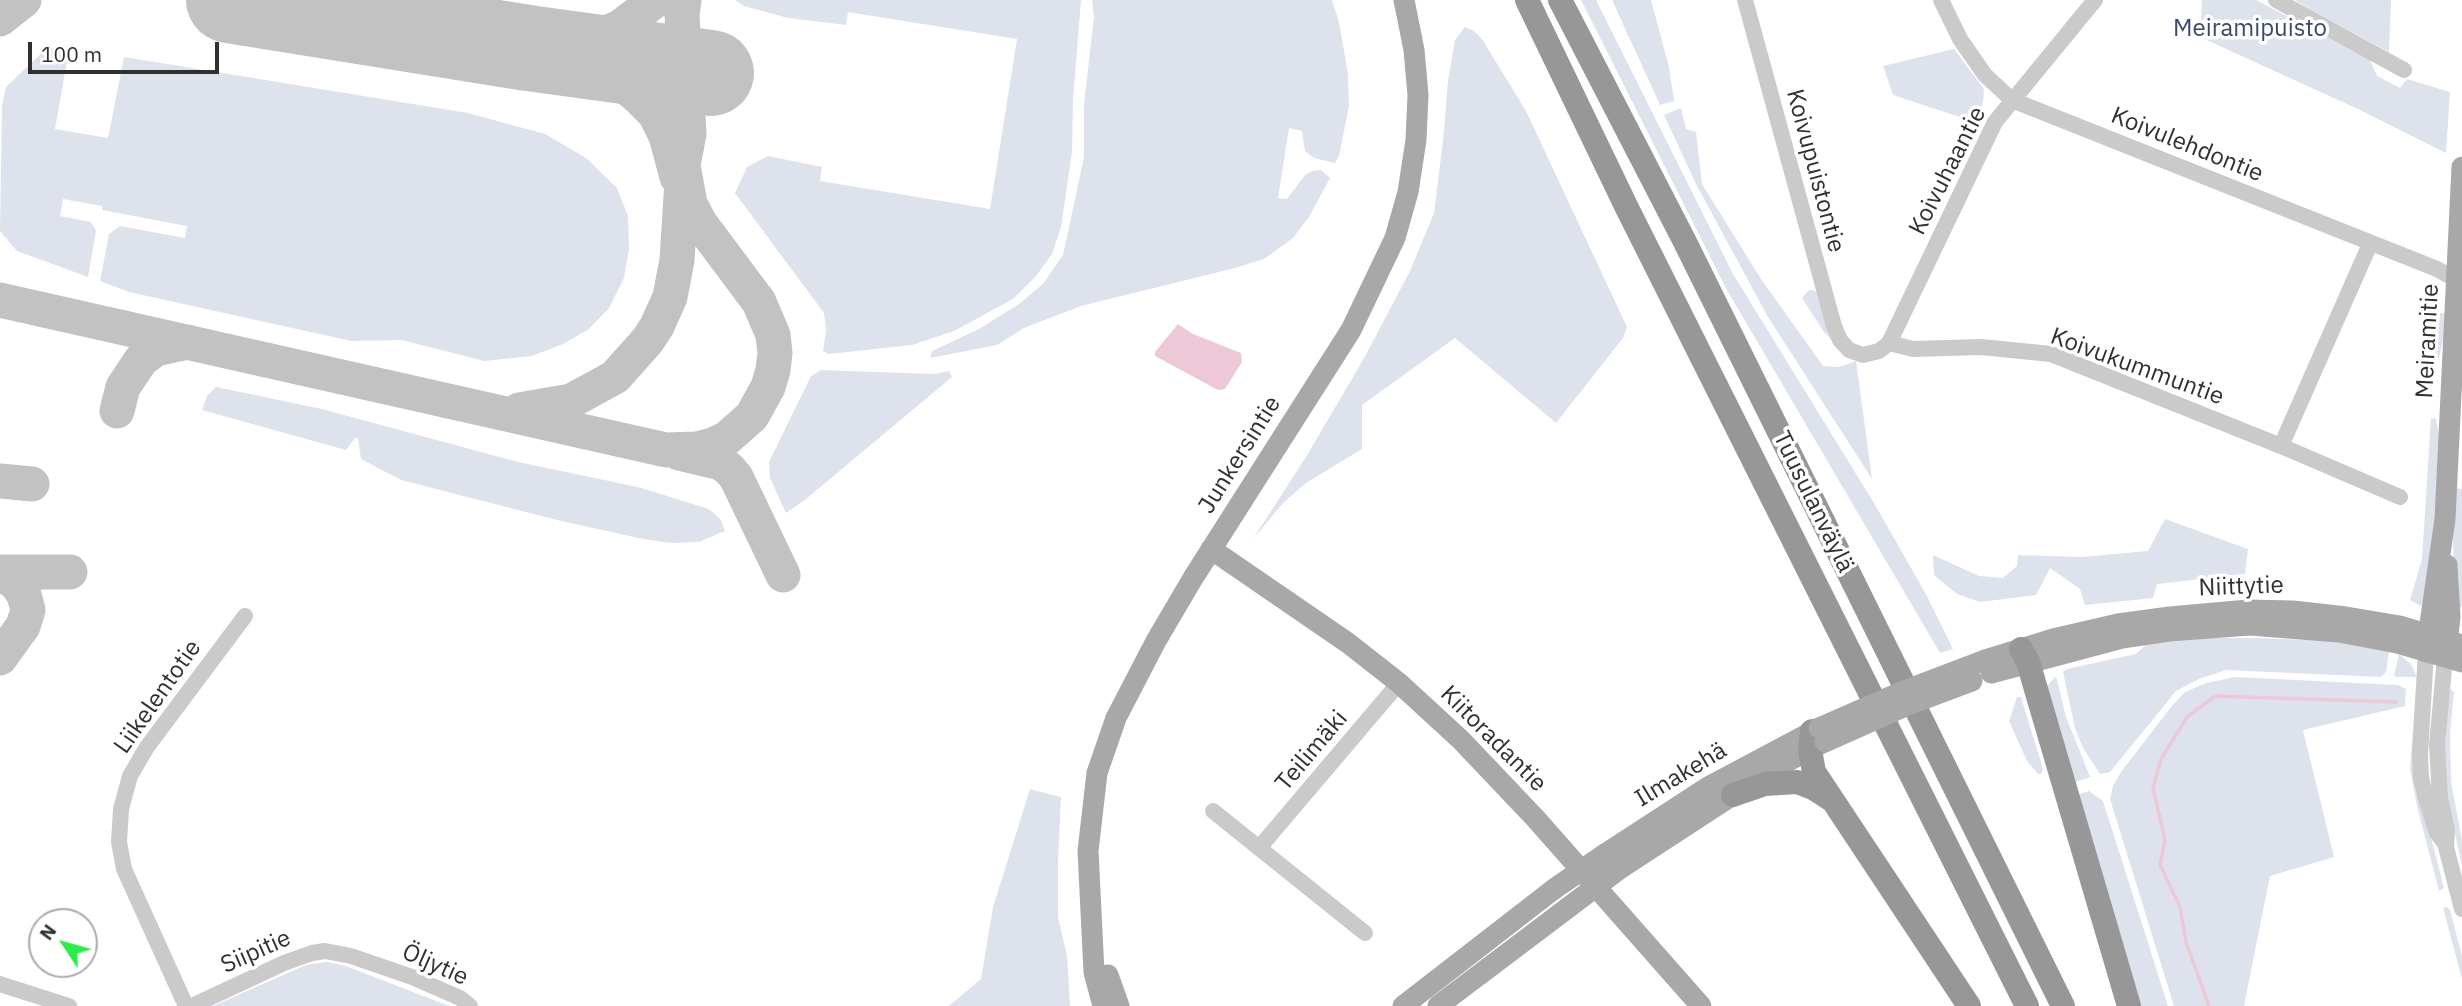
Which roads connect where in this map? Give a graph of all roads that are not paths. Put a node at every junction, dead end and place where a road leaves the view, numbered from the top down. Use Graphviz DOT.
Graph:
graph roads {
  1 [pos="1404,0"];
  2 [pos="1527,0"];
  3 [pos="1563,0"];
  4 [pos="1745,0"];
  5 [pos="1941,0"];
  6 [pos="2095,0"];
  7 [pos="2276,0"];
  8 [pos="2404,70"];
  9 [pos="2012,100"];
  10 [pos="2462,167"];
  11 [pos="2370,244"];
  12 [pos="2460,282"];
  13 [pos="1889,343"];
  14 [pos="1849,350"];
  15 [pos="2281,446"];
  16 [pos="2399,497"];
  17 [pos="1211,550"];
  18 [pos="245,616"];
  19 [pos="2445,648"];
  20 [pos="2024,656"];
  21 [pos="1399,683"];
  22 [pos="1816,737"];
  23 [pos="1732,795"];
  24 [pos="1831,800"];
  25 [pos="1213,811"];
  26 [pos="1259,848"];
  27 [pos="1611,862"];
  28 [pos="2462,909"];
  29 [pos="1093,933"];
  30 [pos="1365,933"];
  31 [pos="381,967"];
  32 [pos="0,984"];
  33 [pos="69,1006"];
  34 [pos="186,1006"];
  35 [pos="192,1006"];
  36 [pos="471,1006"];
  37 [pos="1102,1006"];
  38 [pos="1119,1006"];
  39 [pos="1403,1006"];
  40 [pos="1438,1006"];
  41 [pos="1701,1006"];
  42 [pos="1969,1006"];
  43 [pos="2027,1006"];
  44 [pos="2063,1006"];
  45 [pos="2129,1006"];
  1 -- 17 [label="main road, Junkersintie"];
  2 -- 43 [label="highway, Tuusulanväylä"];
  3 -- 44 [label="highway, Tuusulanväylä"];
  4 -- 14 [label="street, Koivupuistontie"];
  5 -- 9 [label="street, Koivulehdontie"];
  6 -- 9 [label="street, Koivuhaantie"];
  7 -- 8 [label="street"];
  9 -- 11 [label="street, Koivulehdontie"];
  9 -- 13 [label="street, Koivuhaantie"];
  10 -- 12 [label="main road, Meiramitie"];
  11 -- 12 [label="street, Koivulehdontie"];
  11 -- 15 [label="street"];
  12 -- 19 [label="main road, Meiramitie"];
  13 -- 14 [label="street, Koivukummuntie"];
  13 -- 15 [label="street, Koivukummuntie"];
  15 -- 16 [label="street, Koivukummuntie"];
  17 -- 21 [label="main road, Kiitoradantie"];
  17 -- 29 [label="main road, Junkersintie"];
  18 -- 34 [label="street, Liikelentotie"];
  19 -- 20 [label="main road, Niittytie"];
  19 -- 28 [label="street"];
  20 -- 22 [label="main road, Ilmakehä, bridge"];
  20 -- 45 [label="highway"];
  21 -- 26 [label="street, Teilimäki"];
  21 -- 41 [label="main road, Kiitoradantie"];
  22 -- 23 [label="main road, Ilmakehä"];
  22 -- 24 [label="highway"];
  22 -- 27 [label="main road, Ilmakehä"];
  23 -- 24 [label="highway"];
  23 -- 27 [label="main road, Ilmakehä"];
  24 -- 42 [label="highway"];
  25 -- 26 [label="street"];
  26 -- 30 [label="street"];
  27 -- 39 [label="main road, Ilmakehä, bridge"];
  27 -- 40 [label="main road, Ilmakehä, bridge"];
  29 -- 37 [label="main road, Junkersintie"];
  29 -- 38 [label="main road, Junkersintie"];
  31 -- 35 [label="street, Siipitie"];
  31 -- 36 [label="street, Öljytie"];
  32 -- 33 [label="street"];
}
